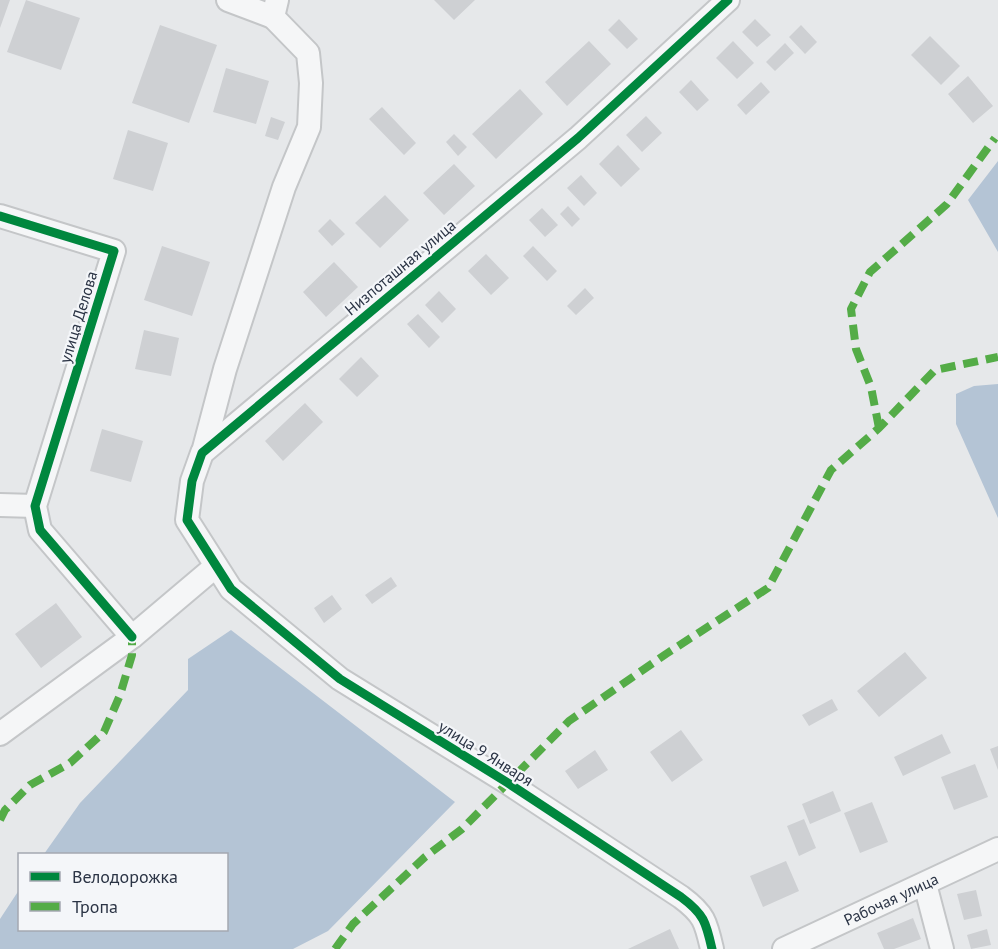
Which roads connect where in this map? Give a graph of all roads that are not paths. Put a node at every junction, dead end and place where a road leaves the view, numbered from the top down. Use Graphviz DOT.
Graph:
graph roads {
  1 [pos="228,0"];
  2 [pos="728,0"];
  3 [pos="274,9"];
  4 [pos="0,216"];
  5 [pos="203,452"];
  6 [pos="0,505"];
  7 [pos="35,506"];
  8 [pos="216,566"];
  9 [pos="231,589"];
  10 [pos="132,637"];
  11 [pos="0,734"];
  12 [pos="998,849"];
  13 [pos="925,884"];
  14 [pos="712,949"];
  15 [pos="784,949"];
  16 [pos="942,949"];
  1 -- 3 [label="street, Низпоташная улица"];
  2 -- 5 [label="street, Низпоташная улица"];
  3 -- 5 [label="street, Низпоташная улица"];
  4 -- 7 [label="street, улица Делова"];
  5 -- 8 [label="street, Низпоташная улица"];
  6 -- 7 [label="street"];
  7 -- 10 [label="street"];
  8 -- 9 [label="street, Низпоташная улица"];
  8 -- 10 [label="street"];
  9 -- 14 [label="street, улица 9 Января"];
  10 -- 11 [label="street"];
  12 -- 13 [label="street, Рабочая улица"];
  13 -- 15 [label="street, Рабочая улица"];
  13 -- 16 [label="street"];
}
